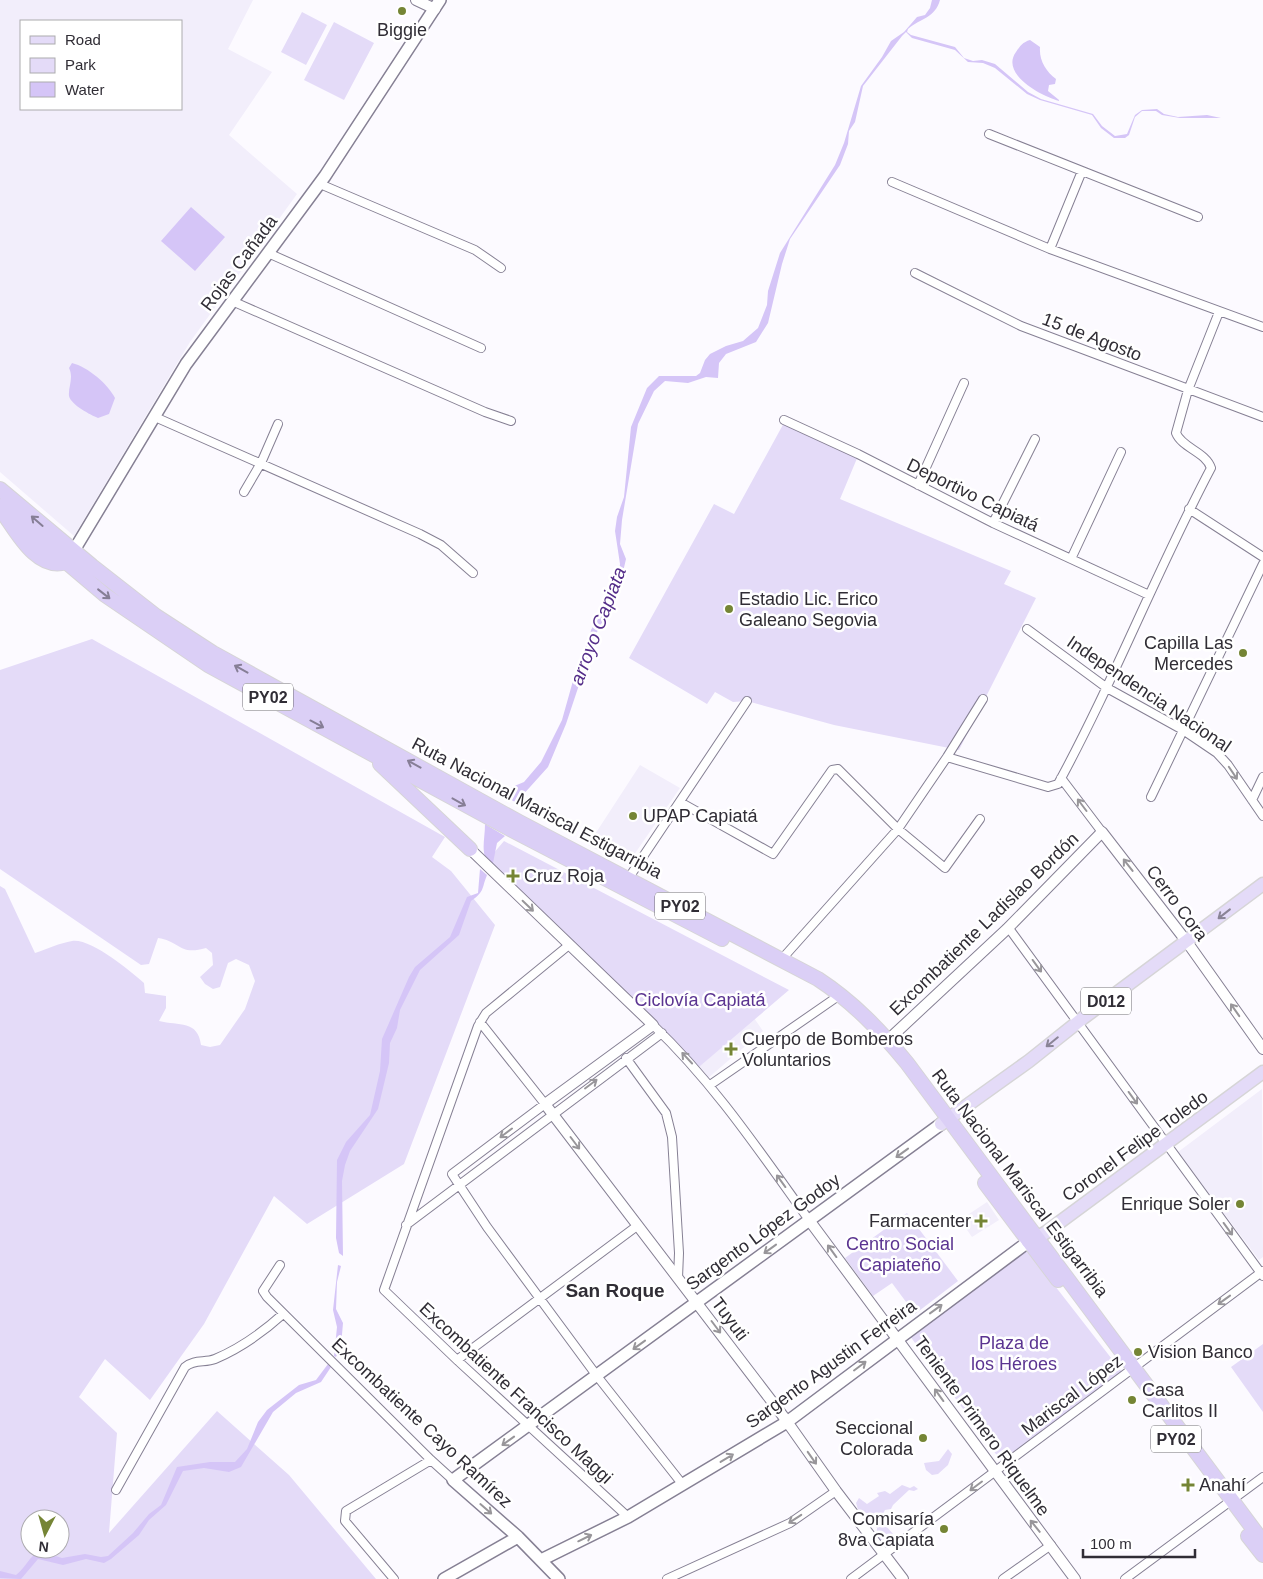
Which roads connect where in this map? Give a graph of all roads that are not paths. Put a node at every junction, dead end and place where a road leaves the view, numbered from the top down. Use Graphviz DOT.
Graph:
graph roads {
  1 [pos="416,0"];
  2 [pos="437,4"];
  3 [pos="989,134"];
  4 [pos="1082,171"];
  5 [pos="892,182"];
  6 [pos="320,184"];
  7 [pos="1198,217"];
  8 [pos="1050,249"];
  9 [pos="268,253"];
  10 [pos="501,268"];
  11 [pos="915,273"];
  12 [pos="232,301"];
  13 [pos="1219,312"];
  14 [pos="1263,327"];
  15 [pos="481,348"];
  16 [pos="964,383"];
  17 [pos="1188,390"];
  18 [pos="155,417"];
  19 [pos="1263,417"];
  20 [pos="784,420"];
  21 [pos="511,421"];
  22 [pos="278,424"];
  23 [pos="1035,439"];
  24 [pos="1121,452"];
  25 [pos="261,464"];
  26 [pos="918,486"];
  27 [pos="0,489"];
  28 [pos="244,492"];
  29 [pos="0,506"];
  30 [pos="1189,509"];
  31 [pos="993,523"];
  32 [pos="70,557"];
  33 [pos="1263,557"];
  34 [pos="1071,559"];
  35 [pos="1263,564"];
  36 [pos="473,573"];
  37 [pos="1149,596"];
  38 [pos="1027,629"];
  39 [pos="1106,688"];
  40 [pos="983,699"];
  41 [pos="747,702"];
  42 [pos="1183,730"];
  43 [pos="360,747"];
  44 [pos="947,757"];
  45 [pos="1263,777"];
  46 [pos="1061,778"];
  47 [pos="1151,797"];
  48 [pos="1252,800"];
  49 [pos="680,802"];
  50 [pos="485,809"];
  51 [pos="1263,816"];
  52 [pos="980,819"];
  53 [pos="516,826"];
  54 [pos="898,829"];
  55 [pos="1102,832"];
  56 [pos="470,849"];
  57 [pos="628,879"];
  58 [pos="1263,884"];
  59 [pos="1008,927"];
  60 [pos="1187,942"];
  61 [pos="569,945"];
  62 [pos="782,960"];
  63 [pos="834,999"];
  64 [pos="480,1022"];
  65 [pos="1077,1022"];
  66 [pos="653,1025"];
  67 [pos="662,1033"];
  68 [pos="888,1040"];
  69 [pos="1263,1049"];
  70 [pos="626,1058"];
  71 [pos="1263,1066"];
  72 [pos="1263,1072"];
  73 [pos="710,1084"];
  74 [pos="545,1104"];
  75 [pos="553,1114"];
  76 [pos="945,1121"];
  77 [pos="1165,1142"];
  78 [pos="460,1185"];
  79 [pos="809,1220"];
  80 [pos="406,1225"];
  81 [pos="637,1226"];
  82 [pos="1032,1239"];
  83 [pos="280,1265"];
  84 [pos="1262,1273"];
  85 [pos="678,1278"];
  86 [pos="539,1297"];
  87 [pos="697,1302"];
  88 [pos="283,1314"];
  89 [pos="898,1338"];
  90 [pos="457,1360"];
  91 [pos="1130,1369"];
  92 [pos="597,1376"];
  93 [pos="787,1422"];
  94 [pos="529,1426"];
  95 [pos="431,1460"];
  96 [pos="995,1472"];
  97 [pos="1263,1477"];
  98 [pos="453,1480"];
  99 [pos="683,1485"];
  100 [pos="116,1490"];
  101 [pos="836,1492"];
  102 [pos="1228,1503"];
  103 [pos="628,1517"];
  104 [pos="518,1537"];
  105 [pos="1263,1542"];
  106 [pos="1051,1545"];
  107 [pos="885,1555"];
  108 [pos="1263,1555"];
  109 [pos="541,1560"];
  110 [pos="394,1579"];
  111 [pos="444,1579"];
  112 [pos="559,1579"];
  113 [pos="667,1579"];
  114 [pos="851,1579"];
  115 [pos="904,1579"];
  116 [pos="1003,1579"];
  117 [pos="1075,1579"];
  118 [pos="1125,1579"];
  1 -- 2 [label="street"];
  2 -- 6 [label="main road, Rojas Cañada"];
  3 -- 4 [label="street"];
  4 -- 7 [label="street"];
  4 -- 8 [label="street"];
  5 -- 8 [label="street"];
  6 -- 9 [label="main road, Rojas Cañada"];
  6 -- 10 [label="street"];
  8 -- 13 [label="street"];
  9 -- 12 [label="main road, Rojas Cañada"];
  9 -- 15 [label="street"];
  11 -- 17 [label="street, 15 de Agosto"];
  12 -- 18 [label="main road, Rojas Cañada"];
  12 -- 21 [label="street"];
  13 -- 14 [label="street"];
  13 -- 17 [label="street"];
  16 -- 26 [label="street"];
  17 -- 19 [label="street, 15 de Agosto"];
  17 -- 30 [label="street"];
  18 -- 25 [label="street"];
  18 -- 32 [label="main road, Rojas Cañada"];
  20 -- 26 [label="street, Deportivo Capiatá"];
  22 -- 25 [label="street"];
  23 -- 31 [label="street"];
  24 -- 34 [label="street"];
  25 -- 28 [label="street"];
  25 -- 36 [label="street"];
  26 -- 31 [label="street, Deportivo Capiatá"];
  32 -- 27 [label="highway, Ruta Nacional Mariscal Estigarribia / PY02, one-way"];
  29 -- 32 [label="highway, Ruta Nacional Mariscal Estigarribia / PY02"];
  30 -- 33 [label="street"];
  30 -- 37 [label="street"];
  31 -- 34 [label="street, Deportivo Capiatá"];
  32 -- 43 [label="highway, Ruta Nacional Mariscal Estigarribia / PY02, one-way"];
  50 -- 32 [label="highway, Ruta Nacional Mariscal Estigarribia / PY02, one-way"];
  34 -- 37 [label="street, Deportivo Capiatá"];
  35 -- 42 [label="street"];
  37 -- 39 [label="street"];
  38 -- 39 [label="street, Independencia Nacional"];
  39 -- 42 [label="street, Independencia Nacional"];
  39 -- 46 [label="street"];
  40 -- 44 [label="street"];
  41 -- 49 [label="street"];
  42 -- 47 [label="street"];
  42 -- 48 [label="street, Independencia Nacional, one-way"];
  43 -- 50 [label="highway, Ruta Nacional Mariscal Estigarribia / PY02, one-way"];
  43 -- 56 [label="highway"];
  44 -- 46 [label="street"];
  44 -- 54 [label="street"];
  45 -- 48 [label="street"];
  55 -- 46 [label="street, Cerro Cora, one-way"];
  48 -- 51 [label="street, Independencia Nacional"];
  49 -- 54 [label="street"];
  49 -- 57 [label="street"];
  50 -- 53 [label="highway, Ruta Nacional Mariscal Estigarribia / PY02"];
  52 -- 54 [label="street"];
  53 -- 57 [label="highway, Ruta Nacional Mariscal Estigarribia / PY02"];
  53 -- 63 [label="highway, Ruta Nacional Mariscal Estigarribia / PY02"];
  54 -- 62 [label="street"];
  55 -- 59 [label="street, Excombatiente Ladislao Bordón"];
  60 -- 55 [label="street, Cerro Cora, one-way"];
  56 -- 61 [label="street, one-way"];
  57 -- 62 [label="highway, Ruta Nacional Mariscal Estigarribia / PY02"];
  58 -- 60 [label="main road, D012, one-way"];
  59 -- 65 [label="street, one-way"];
  59 -- 68 [label="street, Excombatiente Ladislao Bordón"];
  60 -- 65 [label="main road, D012"];
  69 -- 60 [label="street, Cerro Cora, one-way"];
  61 -- 64 [label="street"];
  61 -- 66 [label="street"];
  62 -- 68 [label="highway, Ruta Nacional Mariscal Estigarribia / PY02"];
  63 -- 73 [label="street"];
  63 -- 76 [label="highway, Ruta Nacional Mariscal Estigarribia / PY02"];
  64 -- 74 [label="street"];
  64 -- 80 [label="street"];
  65 -- 76 [label="main road, D012, one-way"];
  65 -- 77 [label="street, one-way"];
  66 -- 67 [label="street"];
  66 -- 74 [label="street"];
  67 -- 70 [label="street"];
  73 -- 67 [label="street, one-way"];
  68 -- 76 [label="highway, Ruta Nacional Mariscal Estigarribia / PY02"];
  75 -- 70 [label="street, one-way"];
  70 -- 85 [label="street"];
  71 -- 77 [label="main road, Coronel Felipe Toledo"];
  72 -- 77 [label="main road, Coronel Felipe Toledo"];
  79 -- 73 [label="street, one-way"];
  74 -- 75 [label="street, Tuyuti"];
  74 -- 78 [label="street, one-way"];
  75 -- 78 [label="street"];
  75 -- 81 [label="street, Tuyuti, one-way"];
  76 -- 79 [label="main road, Sargento López Godoy / D012, one-way"];
  76 -- 82 [label="highway, Ruta Nacional Mariscal Estigarribia / PY02"];
  77 -- 82 [label="main road, Coronel Felipe Toledo"];
  77 -- 84 [label="street, one-way"];
  78 -- 80 [label="street"];
  78 -- 86 [label="street"];
  79 -- 87 [label="main road, Sargento López Godoy / D012, one-way"];
  89 -- 79 [label="street, Teniente Primero Riquelme, one-way"];
  80 -- 90 [label="street, Excombatiente Francisco Maggi"];
  81 -- 85 [label="street, Tuyuti"];
  81 -- 86 [label="street"];
  89 -- 82 [label="main road, Sargento Agustin Ferreira, one-way"];
  82 -- 91 [label="highway, Ruta Nacional Mariscal Estigarribia / PY02"];
  83 -- 88 [label="street, Excombatiente Cayo Ramírez"];
  84 -- 91 [label="street, Mariscal López, one-way"];
  85 -- 87 [label="street, Tuyuti"];
  86 -- 90 [label="street"];
  86 -- 92 [label="street"];
  87 -- 92 [label="main road, Sargento López Godoy / D012, one-way"];
  87 -- 93 [label="street, Tuyuti, one-way"];
  88 -- 95 [label="street, Excombatiente Cayo Ramírez"];
  88 -- 100 [label="street"];
  93 -- 89 [label="main road, Sargento Agustin Ferreira, one-way"];
  96 -- 89 [label="street, Teniente Primero Riquelme, one-way"];
  90 -- 94 [label="street, Excombatiente Francisco Maggi"];
  91 -- 96 [label="street, Mariscal López"];
  91 -- 102 [label="highway, Ruta Nacional Mariscal Estigarribia / PY02"];
  92 -- 94 [label="main road, Sargento López Godoy / D012"];
  92 -- 99 [label="street"];
  99 -- 93 [label="main road, Sargento Agustin Ferreira, one-way"];
  93 -- 101 [label="street, Tuyuti, one-way"];
  94 -- 98 [label="main road, Sargento López Godoy / D012, one-way"];
  94 -- 103 [label="street, Excombatiente Francisco Maggi"];
  95 -- 98 [label="street, Excombatiente Cayo Ramírez"];
  95 -- 110 [label="street"];
  106 -- 96 [label="street, Teniente Primero Riquelme, one-way"];
  96 -- 107 [label="street, Mariscal López, one-way"];
  97 -- 102 [label="street"];
  98 -- 104 [label="main road, Excombatiente Cayo Ramírez, one-way"];
  99 -- 103 [label="main road, Sargento Agustin Ferreira"];
  101 -- 107 [label="street, Tuyuti"];
  101 -- 113 [label="street, one-way"];
  102 -- 105 [label="highway, Ruta Nacional Mariscal Estigarribia / PY02"];
  102 -- 108 [label="highway, Ruta Nacional Mariscal Estigarribia / PY02"];
  102 -- 118 [label="street"];
  109 -- 103 [label="main road, Sargento Agustin Ferreira, one-way"];
  104 -- 109 [label="main road, Excombatiente Cayo Ramírez"];
  104 -- 111 [label="main road"];
  106 -- 116 [label="street"];
  106 -- 117 [label="street, Teniente Primero Riquelme"];
  107 -- 114 [label="street, Mariscal López"];
  107 -- 115 [label="street, Tuyuti"];
  109 -- 112 [label="main road, Excombatiente Cayo Ramírez"];
}
